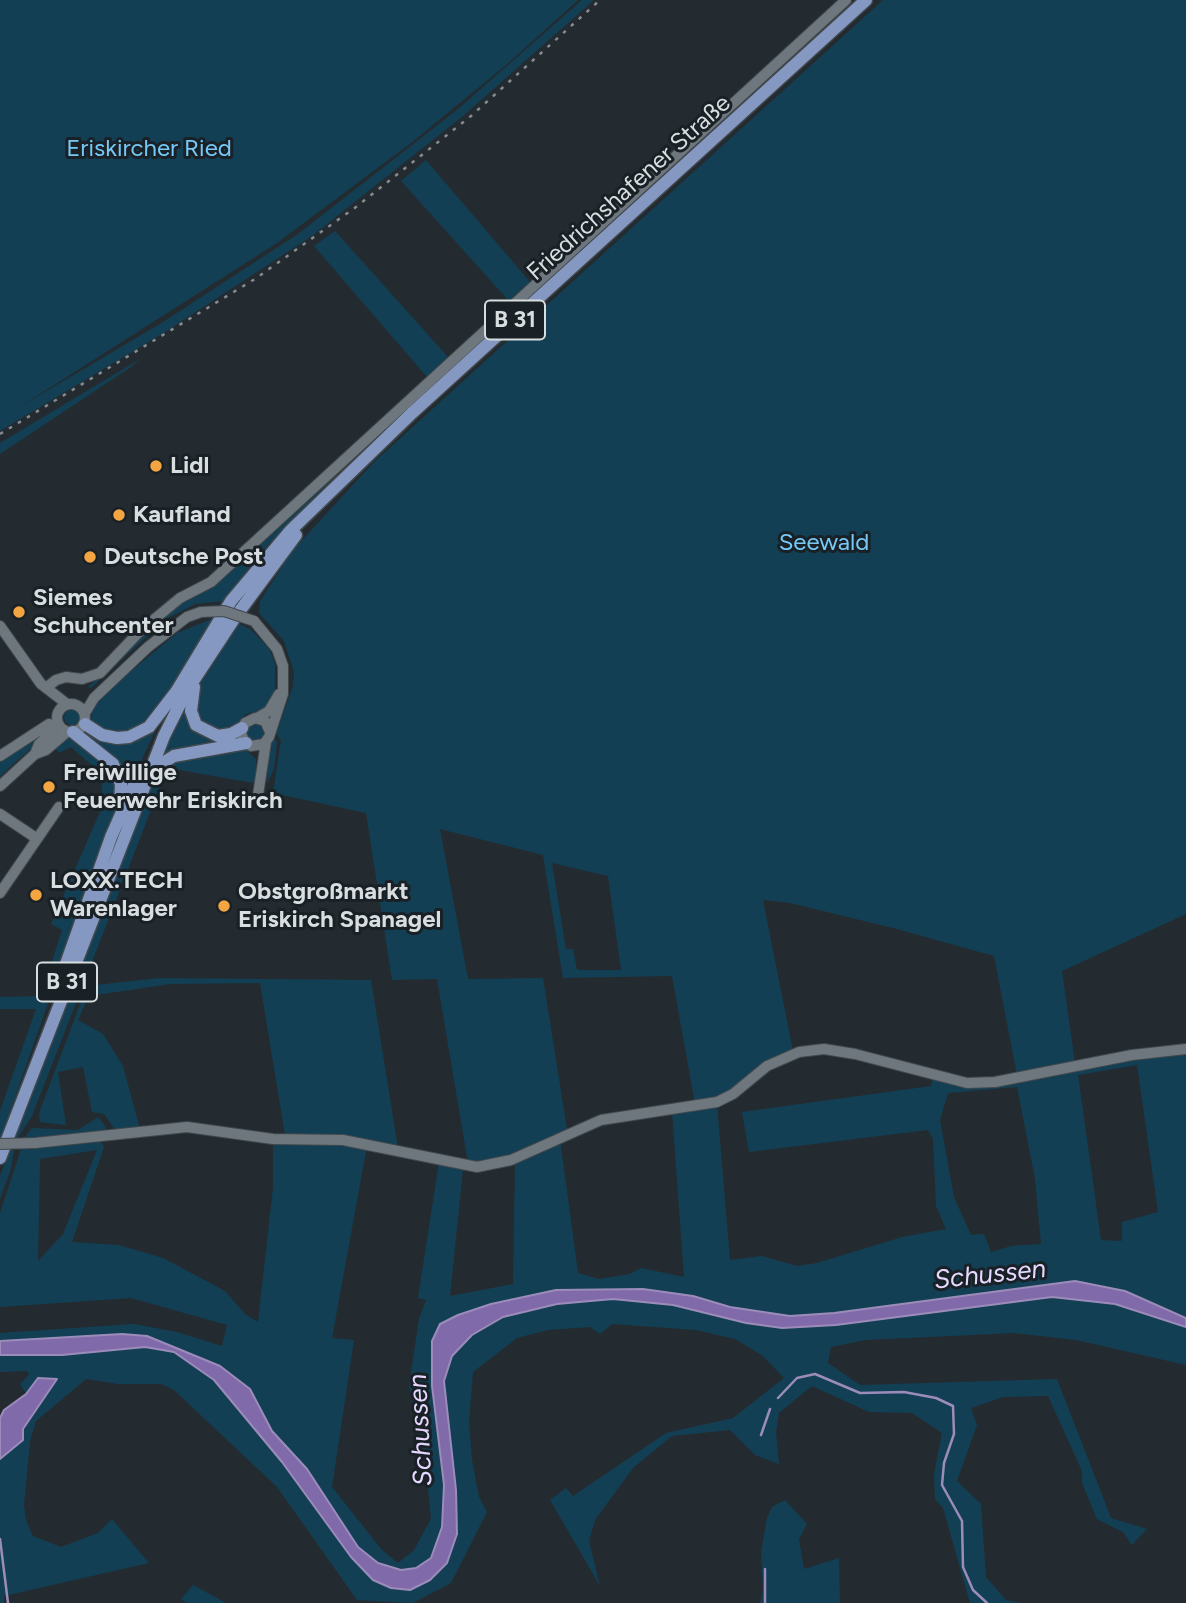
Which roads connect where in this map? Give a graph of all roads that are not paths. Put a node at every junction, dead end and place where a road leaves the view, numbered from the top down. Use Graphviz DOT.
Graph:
graph roads {
  1 [pos="846,0"];
  2 [pos="866,0"];
  3 [pos="328,493"];
  4 [pos="0,626"];
  5 [pos="210,656"];
  6 [pos="283,687"];
  7 [pos="46,688"];
  8 [pos="176,692"];
  9 [pos="67,704"];
  10 [pos="58,712"];
  11 [pos="83,714"];
  12 [pos="257,718"];
  13 [pos="62,728"];
  14 [pos="242,728"];
  15 [pos="268,737"];
  16 [pos="250,745"];
  17 [pos="0,756"];
  18 [pos="263,765"];
  19 [pos="0,786"];
  20 [pos="258,795"];
  21 [pos="138,800"];
  22 [pos="59,807"];
  23 [pos="0,814"];
  24 [pos="111,837"];
  25 [pos="36,838"];
  26 [pos="0,893"];
  27 [pos="1186,1049"];
  28 [pos="34,1064"];
  29 [pos="0,1144"];
  30 [pos="0,1158"];
  1 -- 7 [label="street"];
  2 -- 3 [label="main road, Friedrichshafener Straße / B 31"];
  3 -- 5 [label="main road, B 31"];
  3 -- 8 [label="main road, B 31"];
  4 -- 7 [label="street"];
  5 -- 14 [label="main road"];
  5 -- 21 [label="main road, B 31"];
  6 -- 11 [label="street, bridge"];
  6 -- 12 [label="street"];
  6 -- 15 [label="street"];
  7 -- 9 [label="street"];
  7 -- 10 [label="street"];
  8 -- 11 [label="main road"];
  8 -- 24 [label="main road, B 31"];
  9 -- 10 [label="street"];
  9 -- 11 [label="street"];
  10 -- 13 [label="street"];
  11 -- 13 [label="street"];
  12 -- 14 [label="street"];
  12 -- 15 [label="street"];
  13 -- 17 [label="street"];
  13 -- 19 [label="street"];
  13 -- 24 [label="main road"];
  14 -- 16 [label="street"];
  15 -- 16 [label="street"];
  15 -- 18 [label="street"];
  16 -- 18 [label="street"];
  16 -- 21 [label="main road"];
  18 -- 20 [label="street"];
  21 -- 28 [label="main road, B 31"];
  22 -- 25 [label="street"];
  23 -- 25 [label="street"];
  24 -- 28 [label="main road, B 31"];
  25 -- 26 [label="street"];
  27 -- 29 [label="street, bridge"];
  28 -- 30 [label="main road, B 31"];
}
